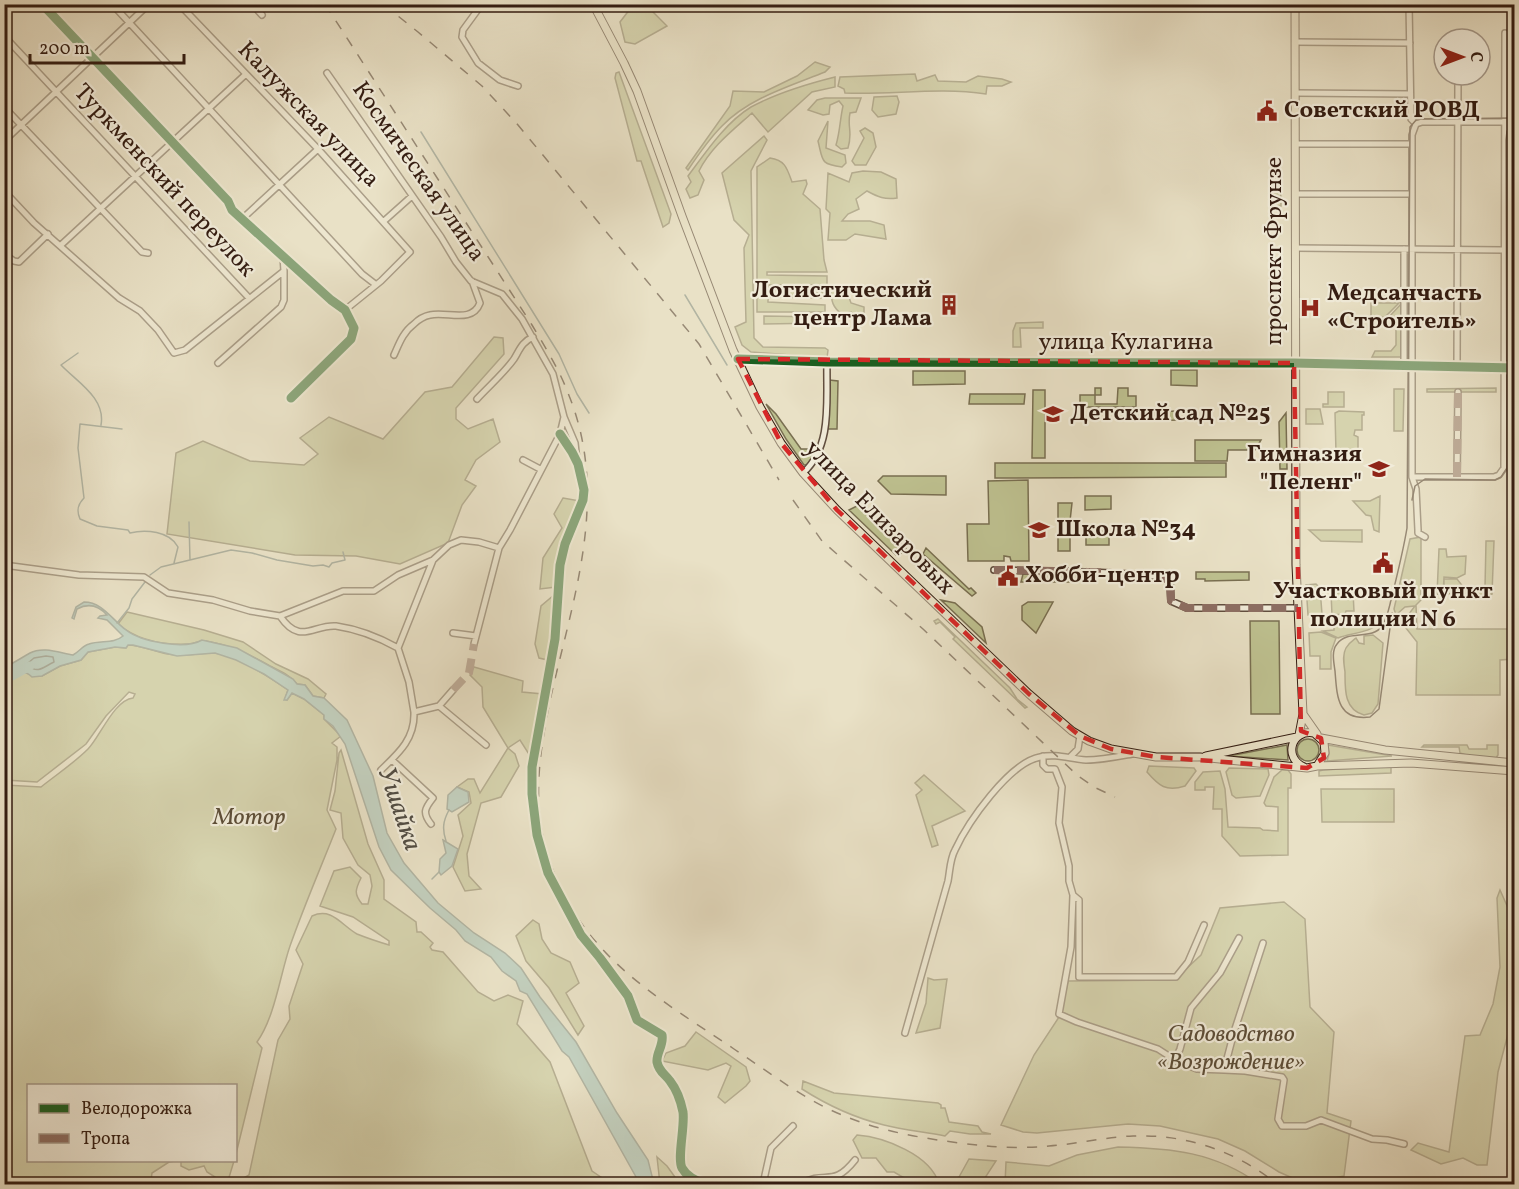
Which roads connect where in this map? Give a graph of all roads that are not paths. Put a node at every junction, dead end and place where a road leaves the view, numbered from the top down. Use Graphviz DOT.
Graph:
graph roads {
  1 [pos="42,4"];
  2 [pos="112,4"];
  3 [pos="149,4"];
  4 [pos="179,4"];
  5 [pos="252,4"];
  6 [pos="482,4"];
  7 [pos="592,4"];
  8 [pos="1295,4"];
  9 [pos="1409,4"];
  10 [pos="262,15"];
  11 [pos="130,23"];
  12 [pos="1505,33"];
  13 [pos="4,36"];
  14 [pos="1295,42"];
  15 [pos="1410,43"];
  16 [pos="93,58"];
  17 [pos="327,73"];
  18 [pos="245,75"];
  19 [pos="518,86"];
  20 [pos="1458,87"];
  21 [pos="56,93"];
  22 [pos="1295,93"];
  23 [pos="1410,94"];
  24 [pos="4,107"];
  25 [pos="206,108"];
  26 [pos="1458,121"];
  27 [pos="1505,122"];
  28 [pos="1515,122"];
  29 [pos="1416,124"];
  30 [pos="21,125"];
  31 [pos="4,141"];
  32 [pos="171,141"];
  33 [pos="1294,144"];
  34 [pos="1412,144"];
  35 [pos="318,149"];
  36 [pos="135,176"];
  37 [pos="278,184"];
  38 [pos="4,191"];
  39 [pos="1294,194"];
  40 [pos="1412,194"];
  41 [pos="412,196"];
  42 [pos="101,208"];
  43 [pos="242,219"];
  44 [pos="384,221"];
  45 [pos="48,234"];
  46 [pos="61,245"];
  47 [pos="1294,248"];
  48 [pos="1404,249"];
  49 [pos="1412,249"];
  50 [pos="1458,249"];
  51 [pos="1503,250"];
  52 [pos="148,253"];
  53 [pos="4,254"];
  54 [pos="283,256"];
  55 [pos="284,271"];
  56 [pos="471,280"];
  57 [pos="375,284"];
  58 [pos="249,298"];
  59 [pos="345,310"];
  60 [pos="533,337"];
  61 [pos="394,355"];
  62 [pos="738,360"];
  63 [pos="827,362"];
  64 [pos="218,363"];
  65 [pos="1294,363"];
  66 [pos="1404,366"];
  67 [pos="1412,366"];
  68 [pos="1457,366"];
  69 [pos="1503,368"];
  70 [pos="1515,368"];
  71 [pos="1458,392"];
  72 [pos="291,398"];
  73 [pos="477,399"];
  74 [pos="564,417"];
  75 [pos="560,434"];
  76 [pos="523,460"];
  77 [pos="578,464"];
  78 [pos="540,470"];
  79 [pos="803,473"];
  80 [pos="1412,477"];
  81 [pos="1457,477"];
  82 [pos="1425,537"];
  83 [pos="499,548"];
  84 [pos="433,560"];
  85 [pos="5,566"];
  86 [pos="994,570"];
  87 [pos="1298,608"];
  88 [pos="280,616"];
  89 [pos="453,633"];
  90 [pos="476,636"];
  91 [pos="474,644"];
  92 [pos="398,648"];
  93 [pos="453,690"];
  94 [pos="439,706"];
  95 [pos="414,712"];
  96 [pos="1303,714"];
  97 [pos="1080,736"];
  98 [pos="1298,736"];
  99 [pos="1320,737"];
  100 [pos="486,745"];
  101 [pos="1133,754"];
  102 [pos="1043,756"];
  103 [pos="1070,757"];
  104 [pos="1200,758"];
  105 [pos="392,760"];
  106 [pos="1515,763"];
  107 [pos="1317,766"];
  108 [pos="1304,767"];
  109 [pos="381,770"];
  110 [pos="1515,771"];
  111 [pos="431,824"];
  112 [pos="1073,895"];
  113 [pos="1204,925"];
  114 [pos="1239,938"];
  115 [pos="1263,943"];
  116 [pos="905,1033"];
  117 [pos="1175,1060"];
  118 [pos="1224,1070"];
  119 [pos="794,1126"];
  120 [pos="1404,1144"];
  121 [pos="855,1160"];
  122 [pos="705,1185"];
  123 [pos="763,1185"];
  124 [pos="801,1185"];
  1 -- 16 [label="street"];
  2 -- 11 [label="street"];
  3 -- 11 [label="street"];
  4 -- 18 [label="street, Калужская улица"];
  5 -- 10 [label="street"];
  6 -- 19 [label="street"];
  7 -- 62 [label="main road, улица Елизаровых"];
  8 -- 14 [label="main road, проспект Фрунзе"];
  9 -- 15 [label="street"];
  11 -- 16 [label="street"];
  11 -- 25 [label="street"];
  12 -- 27 [label="street"];
  13 -- 21 [label="street, Туркменский переулок"];
  14 -- 15 [label="street"];
  14 -- 22 [label="main road, проспект Фрунзе"];
  15 -- 23 [label="street"];
  16 -- 21 [label="street"];
  16 -- 32 [label="street"];
  17 -- 41 [label="street, Космическая улица"];
  18 -- 25 [label="street"];
  18 -- 35 [label="street, Калужская улица"];
  20 -- 26 [label="street"];
  21 -- 30 [label="street"];
  21 -- 36 [label="street, Туркменский переулок"];
  22 -- 23 [label="street"];
  22 -- 33 [label="main road, проспект Фрунзе"];
  23 -- 29 [label="street"];
  24 -- 30 [label="street"];
  25 -- 32 [label="street"];
  25 -- 37 [label="street"];
  26 -- 27 [label="street"];
  26 -- 29 [label="street"];
  26 -- 50 [label="street"];
  27 -- 28 [label="street"];
  27 -- 51 [label="street"];
  29 -- 34 [label="street"];
  30 -- 31 [label="street"];
  30 -- 42 [label="street"];
  32 -- 36 [label="street"];
  32 -- 43 [label="street"];
  33 -- 34 [label="street"];
  33 -- 39 [label="main road, проспект Фрунзе"];
  34 -- 40 [label="street"];
  35 -- 37 [label="street"];
  35 -- 44 [label="street, Калужская улица"];
  36 -- 42 [label="street"];
  36 -- 58 [label="street, Туркменский переулок"];
  37 -- 43 [label="street"];
  37 -- 57 [label="street"];
  38 -- 45 [label="street"];
  39 -- 40 [label="street"];
  39 -- 47 [label="main road, проспект Фрунзе"];
  40 -- 49 [label="street"];
  41 -- 44 [label="street"];
  41 -- 56 [label="street, Космическая улица"];
  42 -- 46 [label="street"];
  42 -- 52 [label="street"];
  43 -- 54 [label="street"];
  44 -- 57 [label="street, Калужская улица"];
  45 -- 46 [label="street"];
  45 -- 53 [label="street"];
  46 -- 58 [label="street"];
  47 -- 48 [label="street"];
  47 -- 65 [label="main road, проспект Фрунзе"];
  48 -- 49 [label="street"];
  48 -- 66 [label="street"];
  49 -- 50 [label="street"];
  49 -- 67 [label="street"];
  50 -- 51 [label="street"];
  50 -- 68 [label="street"];
  51 -- 69 [label="street"];
  54 -- 55 [label="street"];
  54 -- 59 [label="street"];
  55 -- 58 [label="street"];
  55 -- 64 [label="street"];
  56 -- 60 [label="street, Космическая улица"];
  56 -- 61 [label="street"];
  57 -- 59 [label="street"];
  59 -- 72 [label="street"];
  60 -- 73 [label="street"];
  60 -- 74 [label="street, Космическая улица"];
  62 -- 63 [label="street, улица Кулагина"];
  62 -- 79 [label="main road, улица Елизаровых"];
  63 -- 65 [label="street, улица Кулагина"];
  63 -- 79 [label="street"];
  65 -- 66 [label="street, улица Кулагина"];
  65 -- 87 [label="main road, проспект Фрунзе"];
  66 -- 67 [label="street, улица Кулагина"];
  67 -- 68 [label="street, улица Кулагина"];
  67 -- 80 [label="street"];
  68 -- 69 [label="street, улица Кулагина"];
  69 -- 70 [label="street, улица Кулагина"];
  69 -- 81 [label="street"];
  71 -- 81 [label="street"];
  74 -- 75 [label="street"];
  74 -- 77 [label="street, Космическая улица"];
  75 -- 77 [label="street"];
  75 -- 78 [label="street"];
  76 -- 78 [label="street"];
  77 -- 122 [label="street, Космическая улица"];
  78 -- 83 [label="street"];
  79 -- 97 [label="main road, улица Елизаровых"];
  80 -- 81 [label="street"];
  80 -- 82 [label="street"];
  83 -- 84 [label="street"];
  83 -- 90 [label="street"];
  84 -- 88 [label="street"];
  84 -- 92 [label="street"];
  85 -- 88 [label="street"];
  86 -- 87 [label="street"];
  87 -- 96 [label="main road, проспект Фрунзе"];
  88 -- 92 [label="street"];
  89 -- 90 [label="street"];
  90 -- 91 [label="street"];
  92 -- 95 [label="street"];
  93 -- 94 [label="street"];
  94 -- 95 [label="street"];
  94 -- 100 [label="street"];
  95 -- 105 [label="street"];
  96 -- 98 [label="main road, проспект Фрунзе"];
  96 -- 99 [label="main road"];
  97 -- 101 [label="main road, улица Елизаровых"];
  97 -- 103 [label="street"];
  98 -- 99 [label="main road"];
  98 -- 104 [label="main road, улица Елизаровых"];
  98 -- 108 [label="main road"];
  99 -- 106 [label="main road"];
  99 -- 107 [label="main road"];
  101 -- 103 [label="street"];
  101 -- 104 [label="main road, улица Елизаровых"];
  102 -- 103 [label="street"];
  102 -- 112 [label="street"];
  102 -- 116 [label="street"];
  104 -- 108 [label="main road, улица Елизаровых"];
  105 -- 109 [label="street"];
  105 -- 111 [label="street"];
  107 -- 108 [label="main road"];
  107 -- 110 [label="main road"];
  112 -- 113 [label="street"];
  112 -- 117 [label="street"];
  114 -- 117 [label="street"];
  115 -- 118 [label="street"];
  117 -- 118 [label="street"];
  118 -- 120 [label="street"];
  119 -- 123 [label="street"];
  121 -- 124 [label="street"];
}
